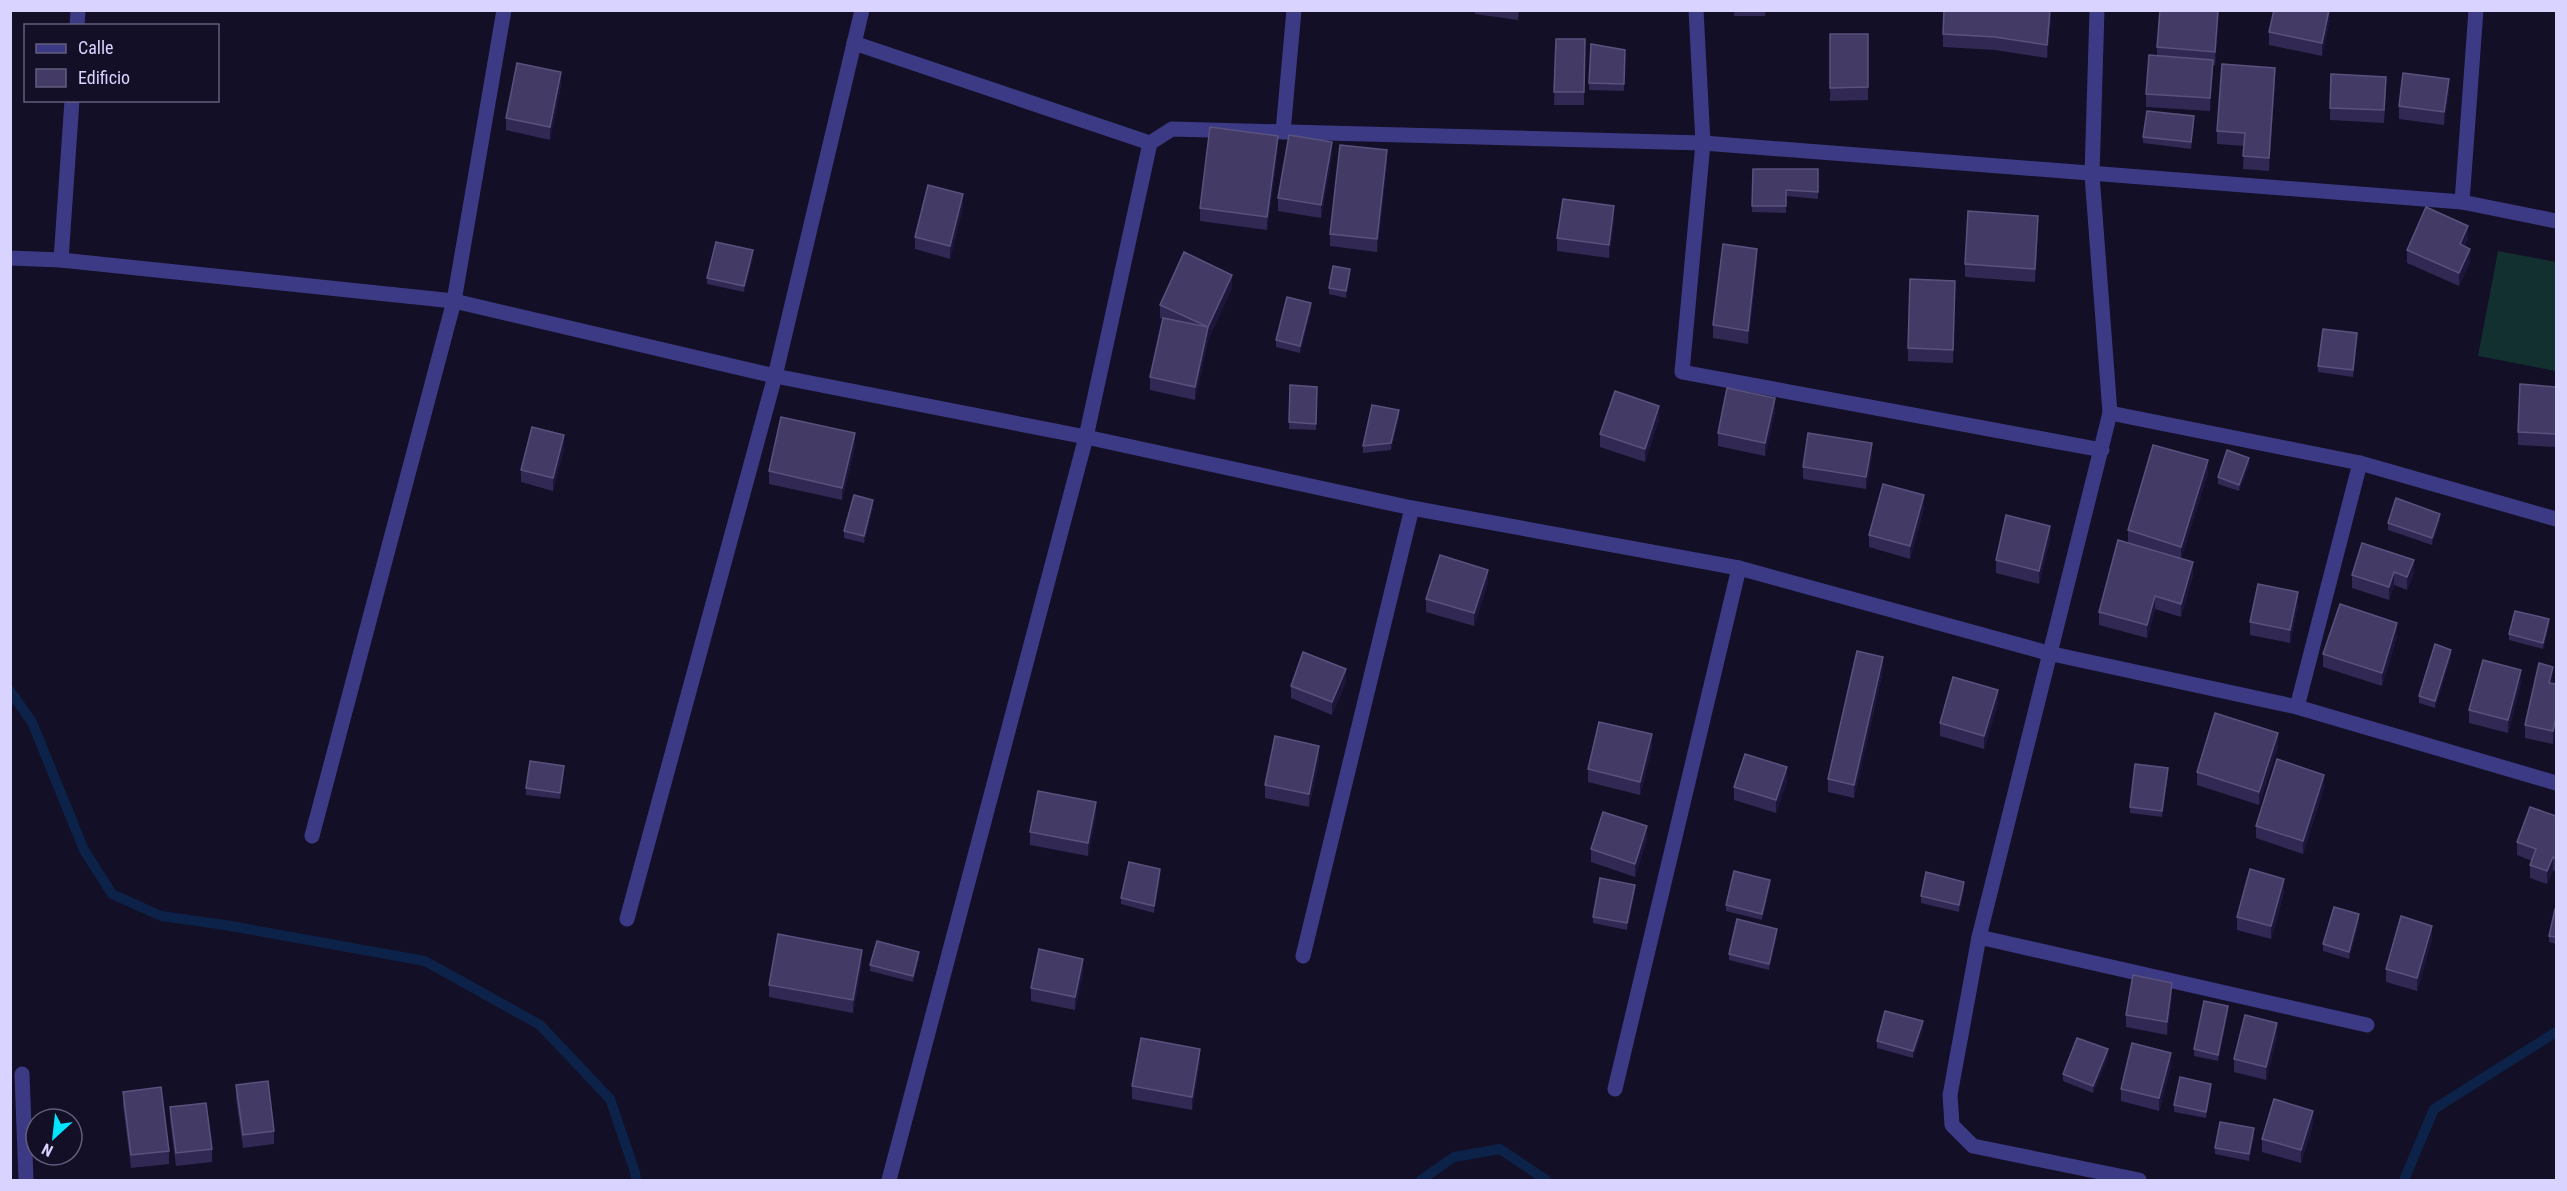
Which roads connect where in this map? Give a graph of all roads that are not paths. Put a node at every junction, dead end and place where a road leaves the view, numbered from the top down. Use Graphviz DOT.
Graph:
graph roads {
  1 [pos="504,10"];
  2 [pos="862,10"];
  3 [pos="1294,10"];
  4 [pos="1696,10"];
  5 [pos="2097,10"];
  6 [pos="2476,10"];
  7 [pos="854,43"];
  8 [pos="72,102"];
  9 [pos="1283,132"];
  10 [pos="1150,143"];
  11 [pos="1703,143"];
  12 [pos="2092,175"];
  13 [pos="2462,202"];
  14 [pos="2556,221"];
  15 [pos="10,258"];
  16 [pos="61,260"];
  17 [pos="454,301"];
  18 [pos="775,376"];
  19 [pos="2110,412"];
  20 [pos="1086,437"];
  21 [pos="2102,450"];
  22 [pos="2360,463"];
  23 [pos="1412,508"];
  24 [pos="2556,519"];
  25 [pos="1739,568"];
  26 [pos="2048,653"];
  27 [pos="2297,707"];
  28 [pos="2556,783"];
  29 [pos="312,836"];
  30 [pos="627,919"];
  31 [pos="1979,937"];
  32 [pos="1303,957"];
  33 [pos="2367,1025"];
  34 [pos="22,1074"];
  35 [pos="1615,1089"];
  36 [pos="26,1180"];
  37 [pos="890,1180"];
  38 [pos="2139,1180"];
  1 -- 17 [label="street"];
  2 -- 7 [label="street"];
  3 -- 9 [label="street"];
  4 -- 11 [label="street"];
  5 -- 12 [label="street"];
  6 -- 13 [label="street"];
  7 -- 10 [label="street"];
  7 -- 18 [label="street"];
  8 -- 16 [label="street"];
  9 -- 10 [label="street"];
  9 -- 11 [label="street"];
  10 -- 20 [label="street"];
  11 -- 12 [label="street"];
  11 -- 21 [label="street"];
  12 -- 13 [label="street"];
  12 -- 19 [label="street"];
  13 -- 14 [label="street"];
  15 -- 16 [label="street"];
  16 -- 17 [label="street"];
  17 -- 18 [label="street"];
  17 -- 29 [label="street"];
  18 -- 20 [label="street"];
  18 -- 30 [label="street"];
  19 -- 21 [label="street"];
  19 -- 22 [label="street"];
  20 -- 23 [label="street"];
  20 -- 37 [label="street"];
  21 -- 26 [label="street"];
  22 -- 24 [label="street"];
  22 -- 27 [label="street"];
  23 -- 25 [label="street"];
  23 -- 32 [label="street"];
  25 -- 26 [label="street"];
  25 -- 35 [label="street"];
  26 -- 27 [label="street"];
  26 -- 31 [label="street"];
  27 -- 28 [label="street"];
  31 -- 33 [label="street"];
  31 -- 38 [label="street"];
  34 -- 36 [label="street"];
}
